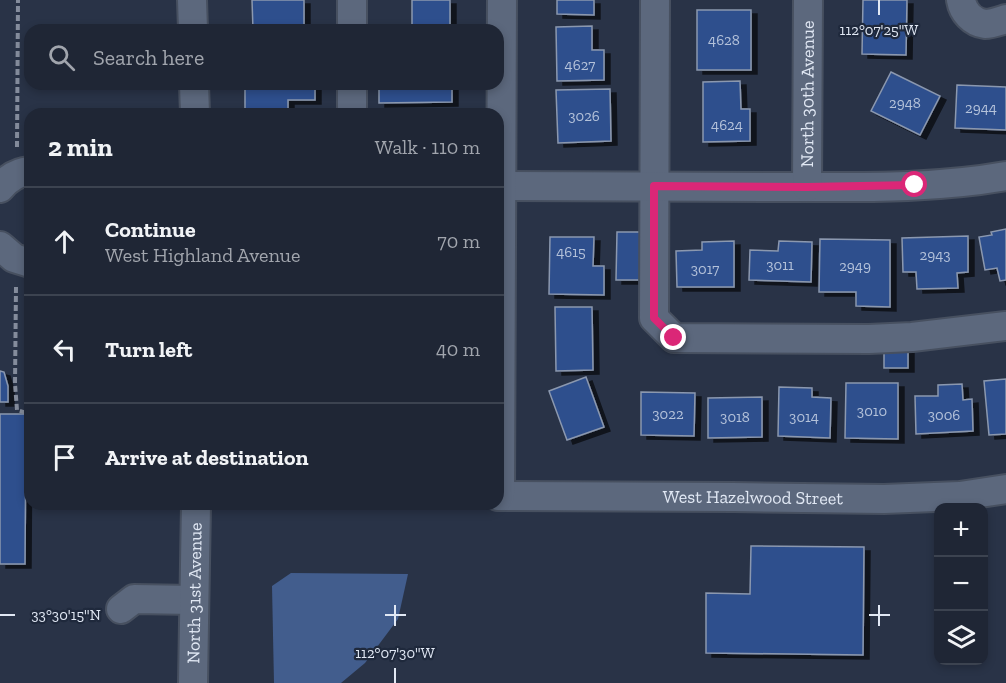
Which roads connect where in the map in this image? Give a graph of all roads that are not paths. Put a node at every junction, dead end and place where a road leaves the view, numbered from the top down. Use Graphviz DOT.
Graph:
graph roads {
  1 [pos="192,0"];
  2 [pos="352,0"];
  3 [pos="501,0"];
  4 [pos="655,0"];
  5 [pos="808,0"];
  6 [pos="961,0"];
  7 [pos="1006,19"];
  8 [pos="193,24"];
  9 [pos="352,24"];
  10 [pos="501,24"];
  11 [pos="194,90"];
  12 [pos="352,90"];
  13 [pos="501,90"];
  14 [pos="195,108"];
  15 [pos="352,108"];
  16 [pos="501,108"];
  17 [pos="24,164"];
  18 [pos="1006,176"];
  19 [pos="504,186"];
  20 [pos="654,186"];
  21 [pos="807,187"];
  22 [pos="0,188"];
  23 [pos="0,246"];
  24 [pos="23,271"];
  25 [pos="1006,326"];
  26 [pos="1006,489"];
  27 [pos="504,496"];
  28 [pos="196,510"];
  29 [pos="194,600"];
  30 [pos="121,609"];
  31 [pos="193,683"];
  1 -- 8 [label="street"];
  2 -- 9 [label="street"];
  3 -- 10 [label="street"];
  4 -- 20 [label="street"];
  5 -- 21 [label="street, North 30th Avenue"];
  6 -- 7 [label="street"];
  11 -- 14 [label="street"];
  12 -- 15 [label="street"];
  13 -- 16 [label="street"];
  17 -- 22 [label="street"];
  18 -- 21 [label="street"];
  19 -- 20 [label="street"];
  20 -- 21 [label="street"];
  20 -- 25 [label="street"];
  23 -- 24 [label="street"];
  26 -- 27 [label="street, West Hazelwood Street"];
  28 -- 29 [label="street, North 31st Avenue"];
  29 -- 30 [label="street"];
  29 -- 31 [label="street, North 31st Avenue"];
}
